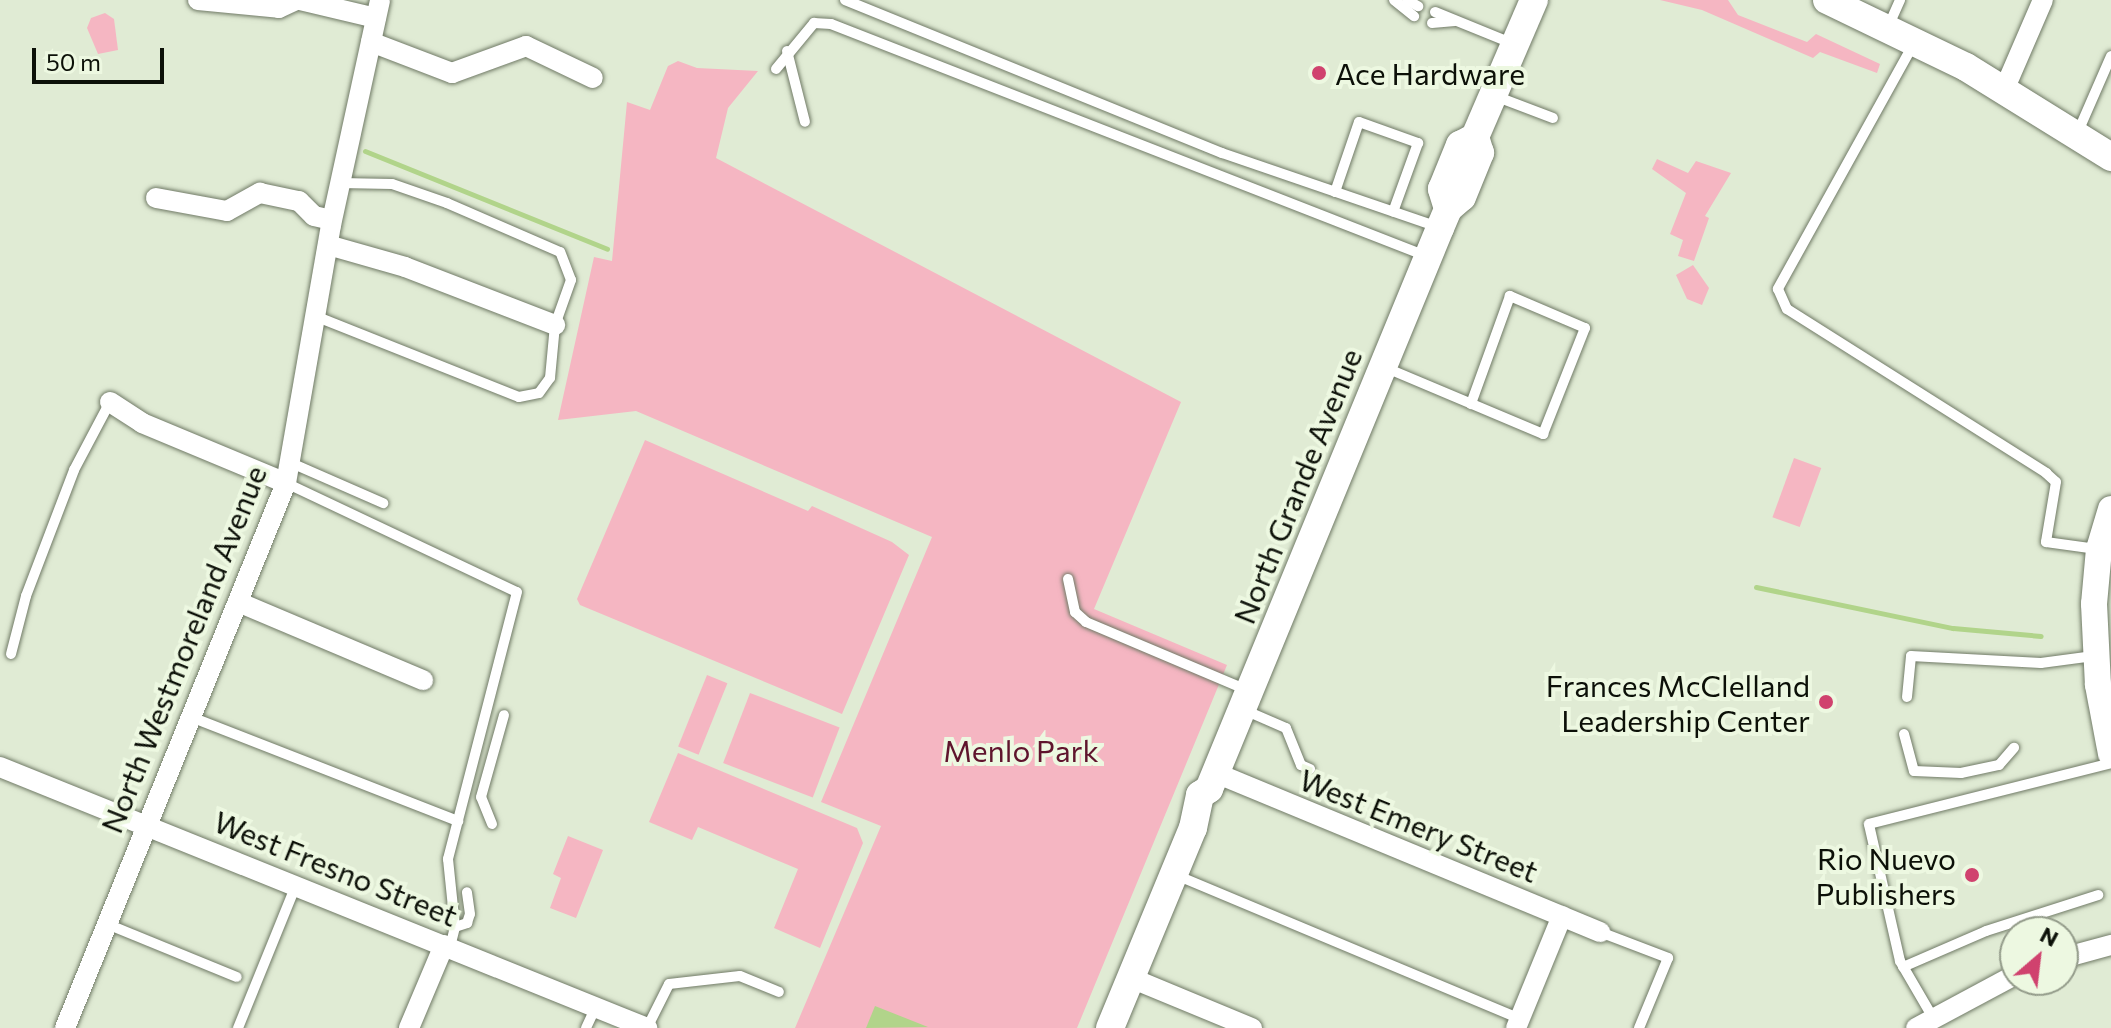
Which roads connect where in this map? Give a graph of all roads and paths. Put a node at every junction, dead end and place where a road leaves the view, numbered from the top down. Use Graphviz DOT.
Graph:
graph roads {
  1 [pos="198,0"];
  2 [pos="298,0"];
  3 [pos="845,0"];
  4 [pos="1394,0"];
  5 [pos="1407,0"];
  6 [pos="1534,0"];
  7 [pos="1900,0"];
  8 [pos="2043,0"];
  9 [pos="1834,1"];
  10 [pos="378,9"];
  11 [pos="1433,18"];
  12 [pos="1888,27"];
  13 [pos="1916,41"];
  14 [pos="371,42"];
  15 [pos="1515,45"];
  16 [pos="787,51"];
  17 [pos="2111,56"];
  18 [pos="776,69"];
  19 [pos="593,78"];
  20 [pos="2004,90"];
  21 [pos="1494,96"];
  22 [pos="1553,118"];
  23 [pos="805,122"];
  24 [pos="2077,136"];
  25 [pos="2111,157"];
  26 [pos="340,183"];
  27 [pos="1335,192"];
  28 [pos="156,198"];
  29 [pos="1393,212"];
  30 [pos="1444,219"];
  31 [pos="332,220"];
  32 [pos="328,245"];
  33 [pos="1428,257"];
  34 [pos="315,316"];
  35 [pos="555,325"];
  36 [pos="1383,366"];
  37 [pos="110,402"];
  38 [pos="1471,404"];
  39 [pos="289,462"];
  40 [pos="286,483"];
  41 [pos="383,503"];
  42 [pos="2111,509"];
  43 [pos="2099,549"];
  44 [pos="1068,579"];
  45 [pos="238,602"];
  46 [pos="11,654"];
  47 [pos="2096,656"];
  48 [pos="423,680"];
  49 [pos="1907,697"];
  50 [pos="1246,700"];
  51 [pos="504,715"];
  52 [pos="191,717"];
  53 [pos="1904,734"];
  54 [pos="2014,748"];
  55 [pos="2110,748"];
  56 [pos="0,767"];
  57 [pos="1310,769"];
  58 [pos="1213,781"];
  59 [pos="458,821"];
  60 [pos="147,823"];
  61 [pos="492,824"];
  62 [pos="1174,875"];
  63 [pos="296,884"];
  64 [pos="467,892"];
  65 [pos="2098,895"];
  66 [pos="1562,916"];
  67 [pos="107,924"];
  68 [pos="1600,932"];
  69 [pos="450,940"];
  70 [pos="2111,945"];
  71 [pos="2079,954"];
  72 [pos="1903,967"];
  73 [pos="237,977"];
  74 [pos="1131,978"];
  75 [pos="1999,983"];
  76 [pos="779,992"];
  77 [pos="596,1007"];
  78 [pos="1924,1022"];
  79 [pos="1518,1023"];
  80 [pos="65,1028"];
  81 [pos="238,1028"];
  82 [pos="409,1028"];
  83 [pos="586,1028"];
  84 [pos="647,1028"];
  85 [pos="1110,1028"];
  86 [pos="1252,1028"];
  87 [pos="1639,1028"];
  1 -- 2 [label="street"];
  2 -- 10 [label="street"];
  3 -- 27 [label="lane"];
  4 -- 5 [label="lane"];
  6 -- 15 [label="main road, North Grande Avenue"];
  7 -- 12 [label="lane"];
  8 -- 20 [label="street"];
  9 -- 12 [label="main road"];
  10 -- 14 [label="street, North Westmoreland Avenue"];
  11 -- 15 [label="lane"];
  12 -- 13 [label="main road"];
  13 -- 20 [label="main road"];
  13 -- 43 [label="lane"];
  14 -- 19 [label="street"];
  14 -- 26 [label="street, North Westmoreland Avenue"];
  15 -- 21 [label="main road, North Grande Avenue"];
  16 -- 18 [label="lane"];
  16 -- 23 [label="lane"];
  16 -- 33 [label="lane"];
  17 -- 24 [label="lane"];
  20 -- 24 [label="main road"];
  21 -- 22 [label="lane"];
  21 -- 30 [label="main road, North Grande Avenue"];
  24 -- 25 [label="main road"];
  26 -- 31 [label="street, North Westmoreland Avenue"];
  26 -- 35 [label="lane"];
  27 -- 29 [label="lane"];
  27 -- 29 [label="lane"];
  28 -- 31 [label="street"];
  29 -- 30 [label="lane"];
  30 -- 33 [label="main road, North Grande Avenue"];
  31 -- 32 [label="street, North Westmoreland Avenue"];
  32 -- 34 [label="street, North Westmoreland Avenue"];
  32 -- 35 [label="street"];
  33 -- 36 [label="main road, North Grande Avenue"];
  34 -- 35 [label="lane"];
  34 -- 39 [label="street, North Westmoreland Avenue"];
  36 -- 38 [label="lane"];
  36 -- 50 [label="main road, North Grande Avenue"];
  37 -- 40 [label="street"];
  37 -- 46 [label="lane"];
  38 -- 38 [label="lane"];
  39 -- 40 [label="street, North Westmoreland Avenue"];
  39 -- 41 [label="lane"];
  40 -- 45 [label="street, North Westmoreland Avenue"];
  40 -- 59 [label="lane"];
  42 -- 43 [label="street"];
  43 -- 47 [label="street"];
  44 -- 50 [label="lane"];
  45 -- 48 [label="street"];
  45 -- 52 [label="street, North Westmoreland Avenue"];
  47 -- 49 [label="lane"];
  47 -- 55 [label="street"];
  50 -- 57 [label="lane"];
  50 -- 58 [label="main road, North Grande Avenue"];
  51 -- 61 [label="lane"];
  52 -- 59 [label="lane"];
  52 -- 60 [label="street, North Westmoreland Avenue"];
  53 -- 54 [label="lane"];
  55 -- 72 [label="lane"];
  56 -- 60 [label="street, West Fresno Street"];
  58 -- 62 [label="main road, North Grande Avenue"];
  58 -- 66 [label="street, West Emery Street"];
  59 -- 69 [label="lane"];
  60 -- 63 [label="street, West Fresno Street"];
  60 -- 67 [label="street, North Westmoreland Avenue"];
  62 -- 74 [label="main road, North Grande Avenue"];
  62 -- 79 [label="lane"];
  63 -- 69 [label="street, West Fresno Street"];
  63 -- 81 [label="lane"];
  64 -- 69 [label="lane"];
  65 -- 72 [label="lane"];
  66 -- 68 [label="street, West Emery Street"];
  66 -- 79 [label="street"];
  67 -- 73 [label="lane"];
  67 -- 80 [label="street, North Westmoreland Avenue"];
  68 -- 87 [label="lane"];
  69 -- 77 [label="street, West Fresno Street"];
  69 -- 82 [label="street"];
  70 -- 71 [label="street"];
  72 -- 78 [label="lane"];
  74 -- 85 [label="main road, North Grande Avenue"];
  74 -- 86 [label="street"];
  75 -- 78 [label="street"];
  76 -- 84 [label="lane"];
  77 -- 83 [label="lane"];
  77 -- 84 [label="street, West Fresno Street"];
}
